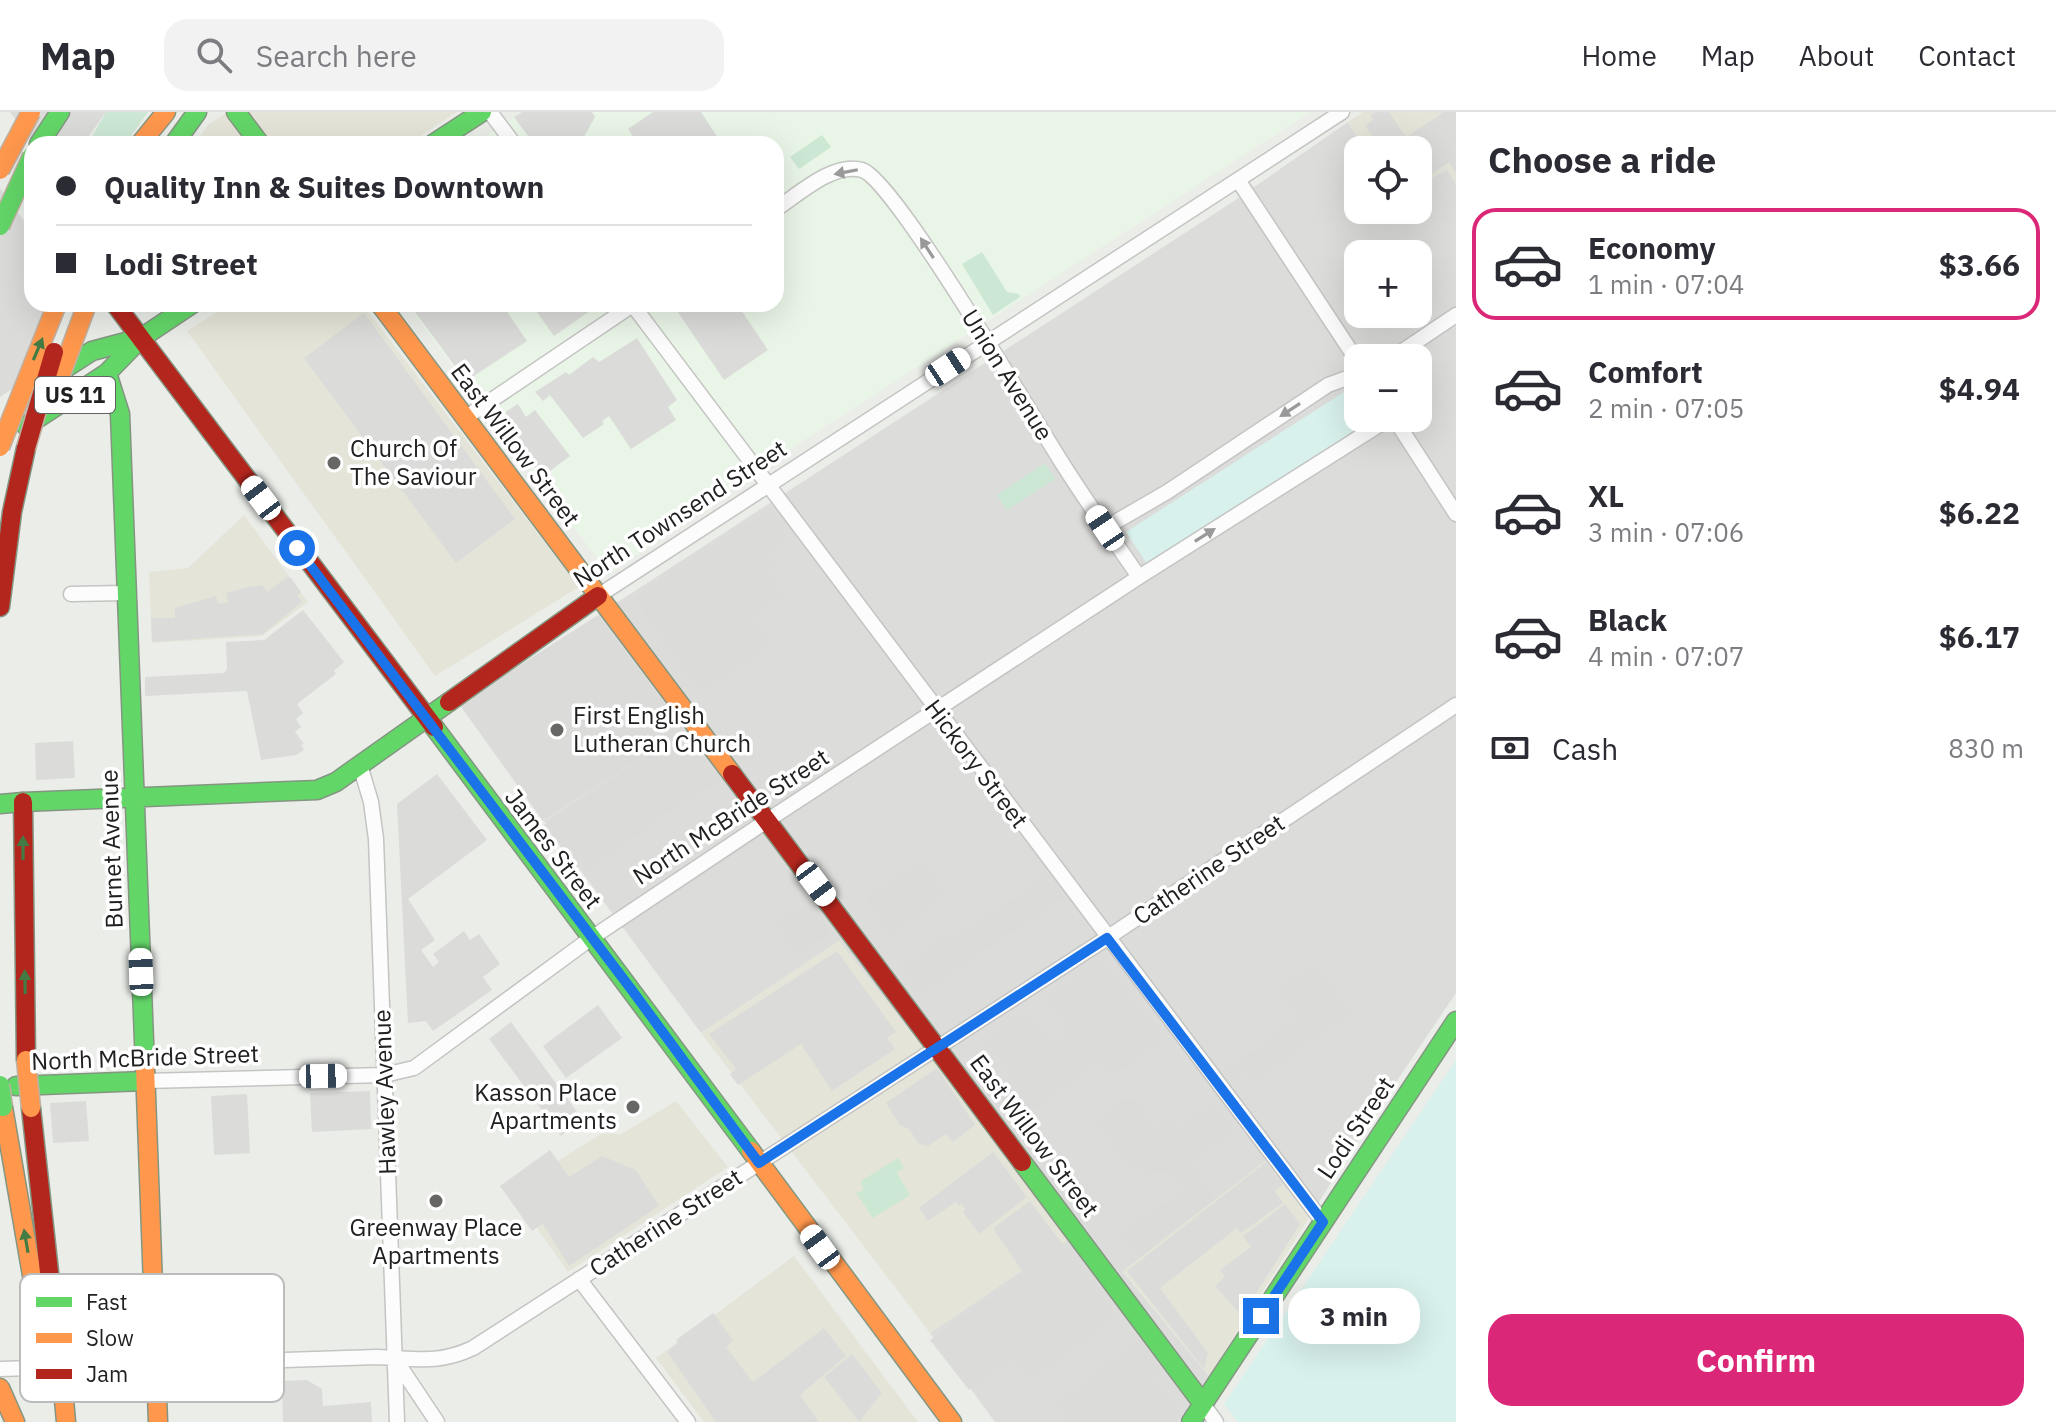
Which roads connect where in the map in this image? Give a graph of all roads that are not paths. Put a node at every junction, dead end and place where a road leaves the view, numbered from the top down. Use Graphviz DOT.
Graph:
graph roads {
  1 [pos="31,112"];
  2 [pos="60,112"];
  3 [pos="166,112"];
  4 [pos="174,112"];
  5 [pos="197,112"];
  6 [pos="236,112"];
  7 [pos="482,112"];
  8 [pos="490,112"];
  9 [pos="1342,112"];
  10 [pos="44,136"];
  11 [pos="146,136"];
  12 [pos="160,136"];
  13 [pos="180,136"];
  14 [pos="254,136"];
  15 [pos="445,136"];
  16 [pos="508,136"];
  17 [pos="0,149"];
  18 [pos="0,170"];
  19 [pos="24,174"];
  20 [pos="1238,180"];
  21 [pos="24,181"];
  22 [pos="784,204"];
  23 [pos="0,226"];
  24 [pos="54,312"];
  25 [pos="69,312"];
  26 [pos="84,312"];
  27 [pos="121,312"];
  28 [pos="180,312"];
  29 [pos="386,312"];
  30 [pos="621,312"];
  31 [pos="639,312"];
  32 [pos="1456,315"];
  33 [pos="141,338"];
  34 [pos="986,342"];
  35 [pos="1346,344"];
  36 [pos="1413,344"];
  37 [pos="107,373"];
  38 [pos="1344,379"];
  39 [pos="0,412"];
  40 [pos="465,418"];
  41 [pos="1370,432"];
  42 [pos="1401,432"];
  43 [pos="0,438"];
  44 [pos="34,443"];
  45 [pos="0,447"];
  46 [pos="768,484"];
  47 [pos="1456,514"];
  48 [pos="1105,528"];
  49 [pos="1139,577"];
  50 [pos="125,593"];
  51 [pos="71,594"];
  52 [pos="598,596"];
  53 [pos="0,607"];
  54 [pos="1456,705"];
  55 [pos="936,711"];
  56 [pos="424,717"];
  57 [pos="360,765"];
  58 [pos="135,799"];
  59 [pos="23,802"];
  60 [pos="0,804"];
  61 [pos="768,820"];
  62 [pos="1107,938"];
  63 [pos="590,939"];
  64 [pos="1456,1021"];
  65 [pos="937,1048"];
  66 [pos="384,1075"];
  67 [pos="145,1081"];
  68 [pos="0,1086"];
  69 [pos="759,1163"];
  70 [pos="1323,1222"];
  71 [pos="37,1274"];
  72 [pos="45,1274"];
  73 [pos="153,1274"];
  74 [pos="579,1279"];
  75 [pos="395,1359"];
  76 [pos="284,1361"];
  77 [pos="20,1368"];
  78 [pos="0,1369"];
  79 [pos="0,1388"];
  80 [pos="54,1402"];
  81 [pos="60,1402"];
  82 [pos="157,1402"];
  83 [pos="1203,1404"];
  84 [pos="15,1422"];
  85 [pos="52,1422"];
  86 [pos="66,1422"];
  87 [pos="158,1422"];
  88 [pos="397,1422"];
  89 [pos="437,1422"];
  90 [pos="688,1422"];
  91 [pos="952,1422"];
  92 [pos="1191,1422"];
  93 [pos="1216,1422"];
  1 -- 18 [label="main road, bridge"];
  2 -- 10 [label="main road"];
  3 -- 11 [label="main road"];
  4 -- 12 [label="main road"];
  5 -- 13 [label="main road"];
  6 -- 14 [label="main road"];
  7 -- 15 [label="main road"];
  8 -- 16 [label="street"];
  9 -- 20 [label="street, North Townsend Street"];
  17 -- 21 [label="main road"];
  19 -- 23 [label="main road, bridge"];
  20 -- 34 [label="street, North Townsend Street"];
  20 -- 35 [label="street"];
  34 -- 22 [label="street, Union Avenue, one-way"];
  45 -- 24 [label="main road, one-way, bridge"];
  25 -- 44 [label="main road, bridge"];
  26 -- 44 [label="main road, bridge"];
  27 -- 33 [label="main road, James Street"];
  28 -- 33 [label="main road, US 11"];
  29 -- 40 [label="main road, East Willow Street"];
  30 -- 40 [label="street"];
  31 -- 46 [label="street, Hickory Street"];
  32 -- 36 [label="street"];
  33 -- 37 [label="main road, US 11"];
  33 -- 39 [label="main road, US 11"];
  33 -- 56 [label="main road, James Street"];
  34 -- 46 [label="street, North Townsend Street"];
  34 -- 48 [label="street, Union Avenue"];
  37 -- 43 [label="main road, US 11"];
  37 -- 50 [label="main road, Burnet Avenue"];
  38 -- 48 [label="street, one-way"];
  40 -- 52 [label="main road, East Willow Street"];
  49 -- 41 [label="street, North McBride Street, one-way"];
  42 -- 47 [label="street"];
  44 -- 53 [label="main road"];
  46 -- 52 [label="street, North Townsend Street"];
  46 -- 55 [label="street, Hickory Street"];
  48 -- 49 [label="street, Union Avenue"];
  49 -- 55 [label="street, North McBride Street"];
  50 -- 51 [label="street"];
  50 -- 58 [label="main road, Burnet Avenue"];
  52 -- 56 [label="main road, North Townsend Street"];
  52 -- 61 [label="main road, East Willow Street"];
  54 -- 62 [label="street, Catherine Street"];
  55 -- 61 [label="street, North McBride Street"];
  55 -- 62 [label="street, Hickory Street"];
  56 -- 57 [label="main road, North Townsend Street"];
  56 -- 63 [label="main road, James Street"];
  57 -- 58 [label="main road, North Townsend Street"];
  57 -- 66 [label="street, Hawley Avenue"];
  58 -- 59 [label="main road, North Townsend Street"];
  58 -- 67 [label="main road, Burnet Avenue"];
  59 -- 60 [label="main road, North Townsend Street"];
  72 -- 59 [label="main road, one-way, bridge"];
  61 -- 63 [label="street, North McBride Street"];
  61 -- 65 [label="main road, East Willow Street"];
  62 -- 65 [label="street, Catherine Street"];
  62 -- 70 [label="street, Hickory Street"];
  63 -- 66 [label="street, North McBride Street"];
  63 -- 69 [label="main road, James Street"];
  64 -- 70 [label="main road, Lodi Street"];
  65 -- 69 [label="street, Catherine Street"];
  65 -- 83 [label="main road, East Willow Street"];
  66 -- 67 [label="street, North McBride Street"];
  66 -- 75 [label="street, Hawley Avenue"];
  67 -- 68 [label="main road, North McBride Street"];
  67 -- 73 [label="main road, Burnet Avenue"];
  71 -- 68 [label="main road, one-way, bridge"];
  69 -- 74 [label="street, Catherine Street"];
  69 -- 91 [label="main road, James Street"];
  70 -- 83 [label="main road, Lodi Street"];
  74 -- 75 [label="street, Catherine Street"];
  74 -- 90 [label="street"];
  75 -- 76 [label="street, Catherine Street"];
  75 -- 88 [label="street, Hawley Avenue"];
  75 -- 89 [label="street"];
  77 -- 78 [label="street, Catherine Street"];
  79 -- 84 [label="main road"];
  80 -- 85 [label="main road"];
  81 -- 86 [label="main road"];
  82 -- 87 [label="main road, Burnet Avenue"];
  83 -- 92 [label="main road, Lodi Street"];
  83 -- 93 [label="street, East Willow Street"];
}
